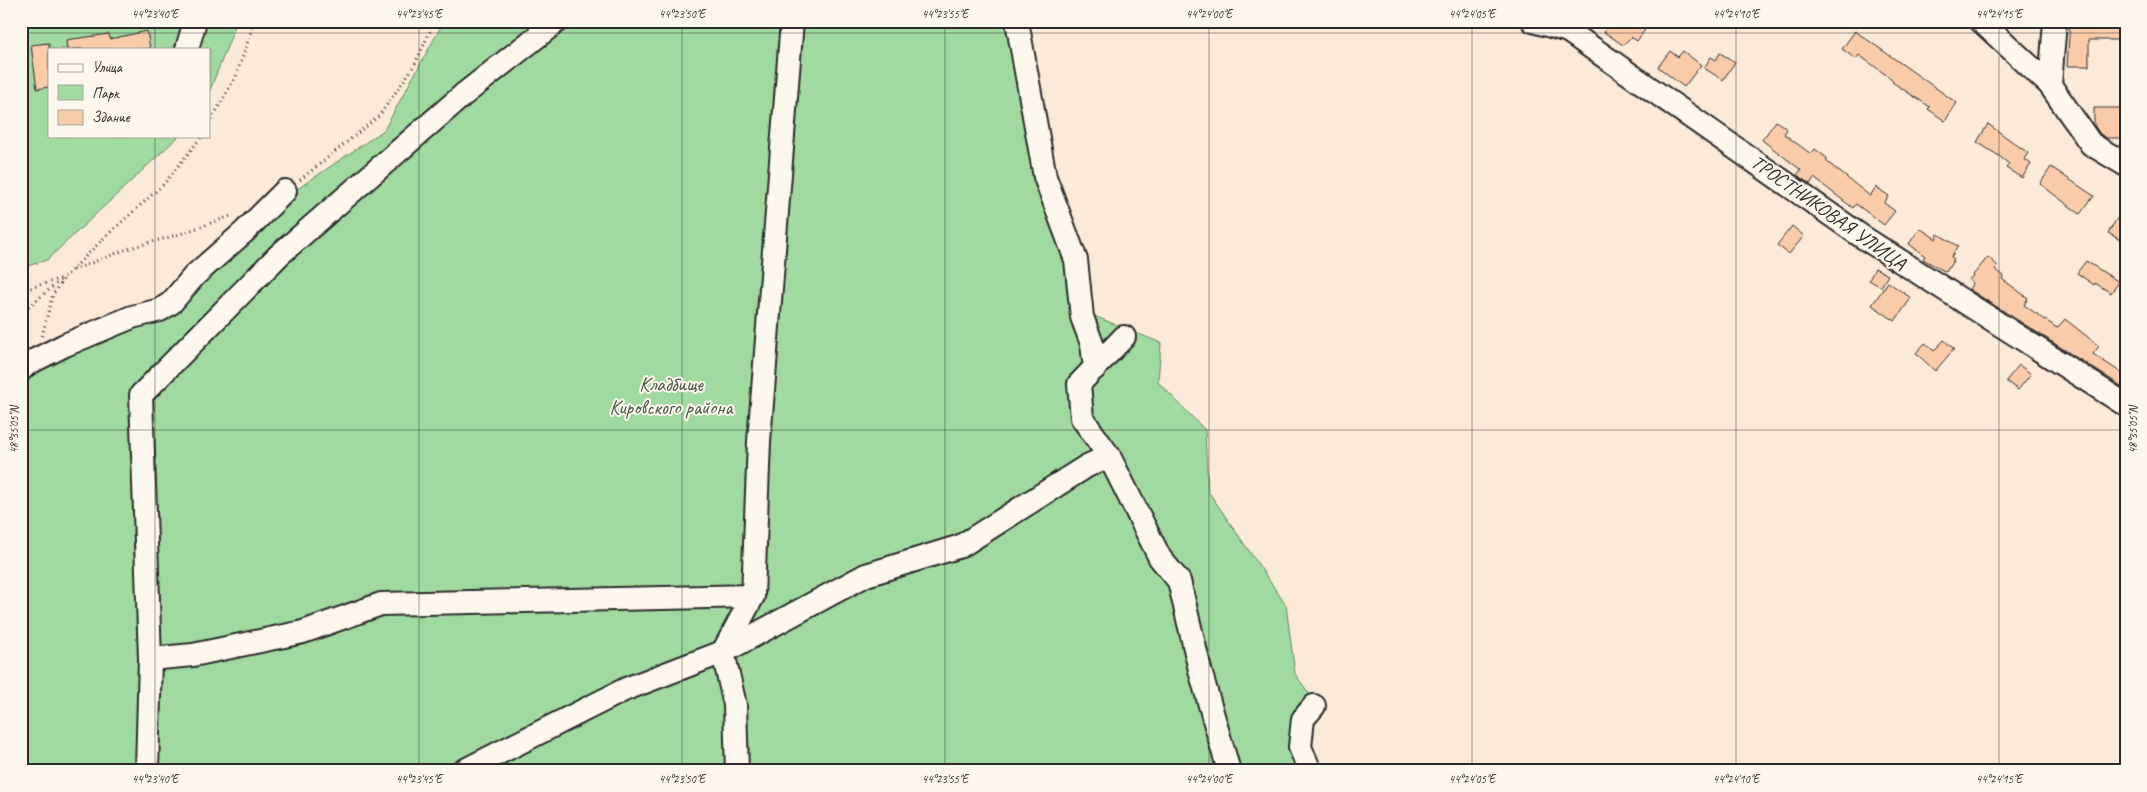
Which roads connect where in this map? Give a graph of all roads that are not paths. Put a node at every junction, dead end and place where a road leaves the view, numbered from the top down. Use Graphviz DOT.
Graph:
graph roads {
  1 [pos="195,21"];
  2 [pos="557,21"];
  3 [pos="792,21"];
  4 [pos="1016,21"];
  5 [pos="1533,21"];
  6 [pos="1981,21"];
  7 [pos="2055,21"];
  8 [pos="1570,26"];
  9 [pos="187,48"];
  10 [pos="2050,85"];
  11 [pos="2091,144"];
  12 [pos="2126,148"];
  13 [pos="2126,165"];
  14 [pos="285,191"];
  15 [pos="1124,337"];
  16 [pos="26,366"];
  17 [pos="1095,368"];
  18 [pos="2126,405"];
  19 [pos="1109,456"];
  20 [pos="752,596"];
  21 [pos="723,652"];
  22 [pos="150,659"];
  23 [pos="1314,706"];
  24 [pos="147,771"];
  25 [pos="463,771"];
  26 [pos="737,771"];
  27 [pos="1229,771"];
  28 [pos="1310,771"];
  1 -- 9 [label="street"];
  2 -- 22 [label="street"];
  3 -- 20 [label="street"];
  4 -- 17 [label="street"];
  5 -- 8 [label="street, ТРОСТНИКОВАЯ УЛИЦА"];
  6 -- 10 [label="street"];
  7 -- 10 [label="street"];
  8 -- 18 [label="street, ТРОСТНИКОВАЯ УЛИЦА"];
  10 -- 11 [label="street"];
  11 -- 12 [label="street"];
  11 -- 13 [label="street"];
  14 -- 16 [label="street"];
  15 -- 17 [label="street"];
  17 -- 19 [label="street"];
  19 -- 21 [label="street"];
  19 -- 27 [label="street"];
  20 -- 21 [label="street"];
  20 -- 22 [label="street"];
  21 -- 25 [label="street"];
  21 -- 26 [label="street"];
  22 -- 24 [label="street"];
  23 -- 28 [label="street"];
}
